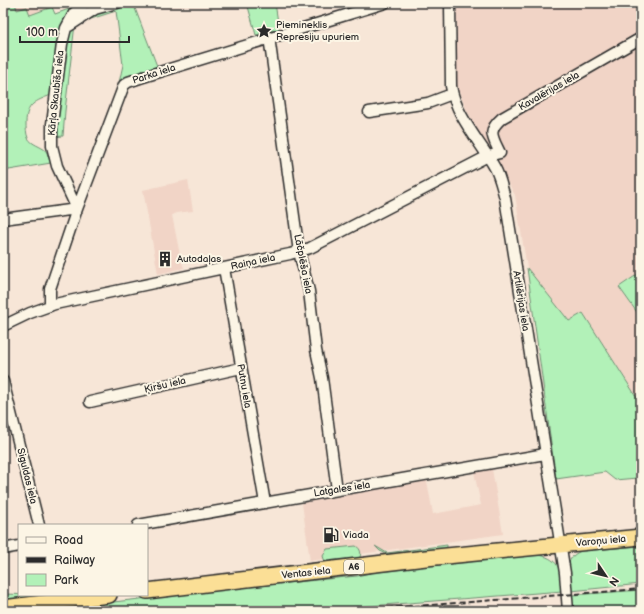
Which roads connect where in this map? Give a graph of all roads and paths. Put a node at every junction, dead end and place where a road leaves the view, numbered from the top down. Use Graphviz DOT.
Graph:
graph roads {
  1 [pos="85,3"];
  2 [pos="117,3"];
  3 [pos="385,3"];
  4 [pos="450,3"];
  5 [pos="66,28"];
  6 [pos="269,38"];
  7 [pos="641,38"];
  8 [pos="452,94"];
  9 [pos="369,112"];
  10 [pos="488,156"];
  11 [pos="77,209"];
  12 [pos="3,219"];
  13 [pos="299,252"];
  14 [pos="224,268"];
  15 [pos="50,306"];
  16 [pos="3,326"];
  17 [pos="241,368"];
  18 [pos="3,381"];
  19 [pos="90,402"];
  20 [pos="546,454"];
  21 [pos="337,490"];
  22 [pos="265,503"];
  23 [pos="40,524"];
  24 [pos="144,524"];
  25 [pos="641,537"];
  26 [pos="560,544"];
  27 [pos="18,546"];
  28 [pos="3,549"];
  29 [pos="148,591"];
  30 [pos="101,596"];
  31 [pos="3,608"];
  32 [pos="568,611"];
  1 -- 5 [label="street, Kārļa Skaubīša iela"];
  2 -- 5 [label="street"];
  3 -- 6 [label="street, Parka iela"];
  4 -- 8 [label="street, Artilērijas iela"];
  5 -- 11 [label="street, Kārļa Skaubīša iela"];
  6 -- 11 [label="street, Parka iela"];
  6 -- 13 [label="street, Lāčplēša iela"];
  7 -- 10 [label="street, Kavalērijas iela"];
  8 -- 9 [label="street"];
  8 -- 10 [label="street, Artilērijas iela"];
  10 -- 13 [label="street, Raiņa iela"];
  10 -- 20 [label="street, Artilērijas iela"];
  11 -- 12 [label="street"];
  11 -- 15 [label="street, Parka iela"];
  13 -- 14 [label="street, Raiņa iela"];
  13 -- 21 [label="street, Lāčplēša iela"];
  14 -- 15 [label="street, Raiņa iela"];
  14 -- 17 [label="street, Putnu iela"];
  15 -- 16 [label="street, Raiņa iela"];
  17 -- 19 [label="street, Ķiršu iela"];
  17 -- 22 [label="street, Putnu iela"];
  18 -- 23 [label="street, Siguldas iela"];
  20 -- 21 [label="street, Latgales iela"];
  20 -- 26 [label="street, Artilērijas iela"];
  21 -- 22 [label="street, Latgales iela"];
  22 -- 24 [label="street, Latgales iela"];
  25 -- 26 [label="highway, Varoņu iela / A6"];
  26 -- 29 [label="highway, Ventas iela / A6"];
  26 -- 32 [label="street, Artilērijas iela"];
  27 -- 28 [label="street"];
  30 -- 31 [label="highway"];
}
